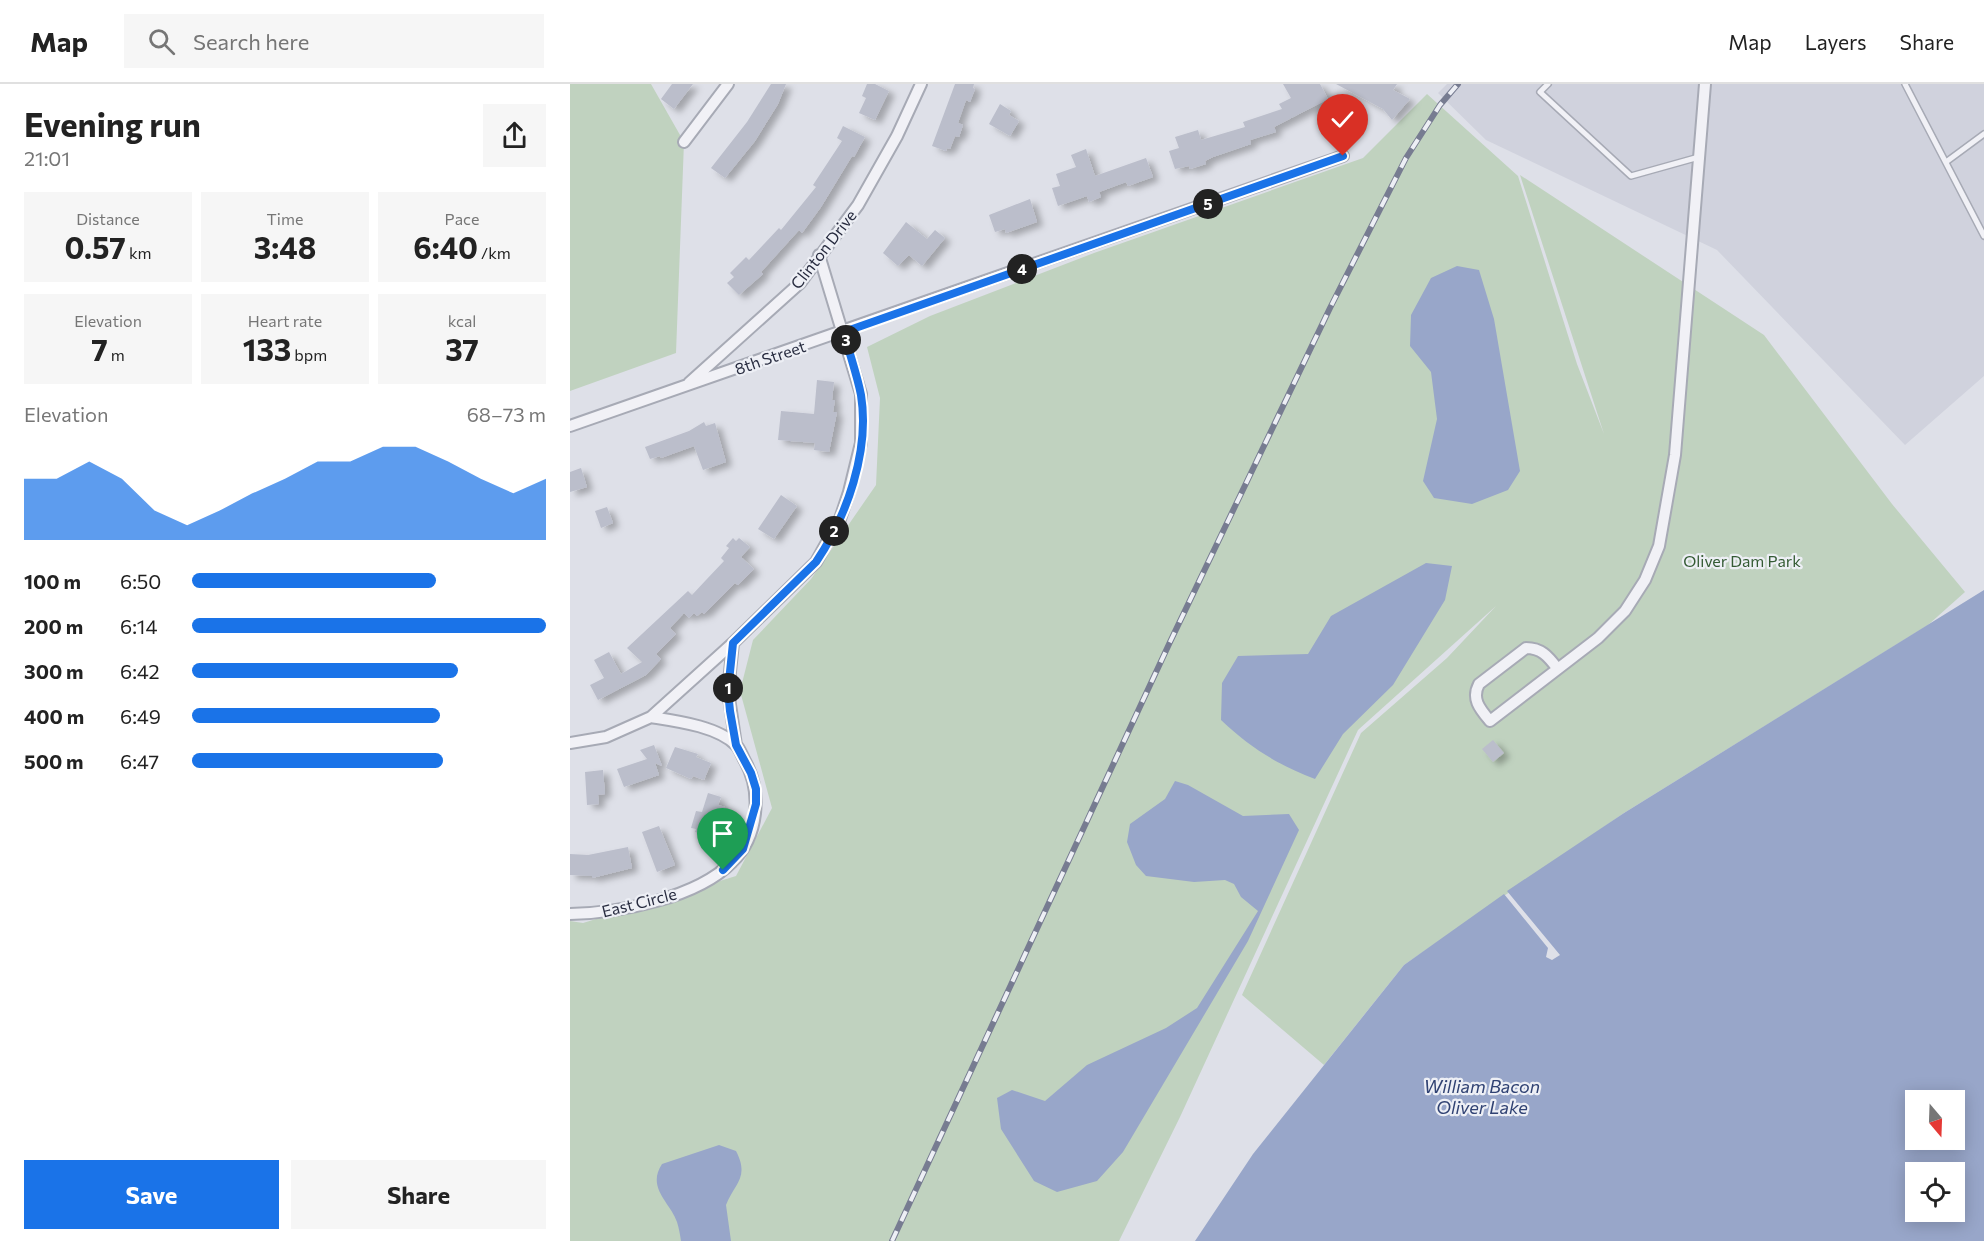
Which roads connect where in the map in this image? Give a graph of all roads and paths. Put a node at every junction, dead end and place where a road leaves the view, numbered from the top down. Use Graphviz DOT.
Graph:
graph roads {
  1 [pos="728,84"];
  2 [pos="921,84"];
  3 [pos="1548,84"];
  4 [pos="1705,84"];
  5 [pos="1905,84"];
  6 [pos="1984,134"];
  7 [pos="684,142"];
  8 [pos="1343,156"];
  9 [pos="1699,157"];
  10 [pos="1946,162"];
  11 [pos="1984,236"];
  12 [pos="819,255"];
  13 [pos="844,332"];
  14 [pos="687,385"];
  15 [pos="570,426"];
  16 [pos="733,643"];
  17 [pos="1557,668"];
  18 [pos="651,717"];
  19 [pos="570,743"];
  20 [pos="736,745"];
  21 [pos="570,914"];
  1 -- 7 [label="street"];
  2 -- 12 [label="street, Clinton Drive"];
  3 -- 9 [label="lane"];
  4 -- 9 [label="street"];
  5 -- 10 [label="lane"];
  6 -- 10 [label="lane"];
  8 -- 13 [label="street, 8th Street"];
  9 -- 17 [label="street"];
  10 -- 11 [label="lane"];
  12 -- 13 [label="street"];
  12 -- 14 [label="street, Clinton Drive"];
  13 -- 14 [label="street, 8th Street"];
  13 -- 16 [label="street"];
  14 -- 15 [label="street, 8th Street"];
  16 -- 18 [label="street"];
  16 -- 20 [label="street"];
  17 -- 17 [label="street"];
  18 -- 19 [label="street"];
  18 -- 20 [label="street"];
  20 -- 21 [label="street, East Circle"];
}
